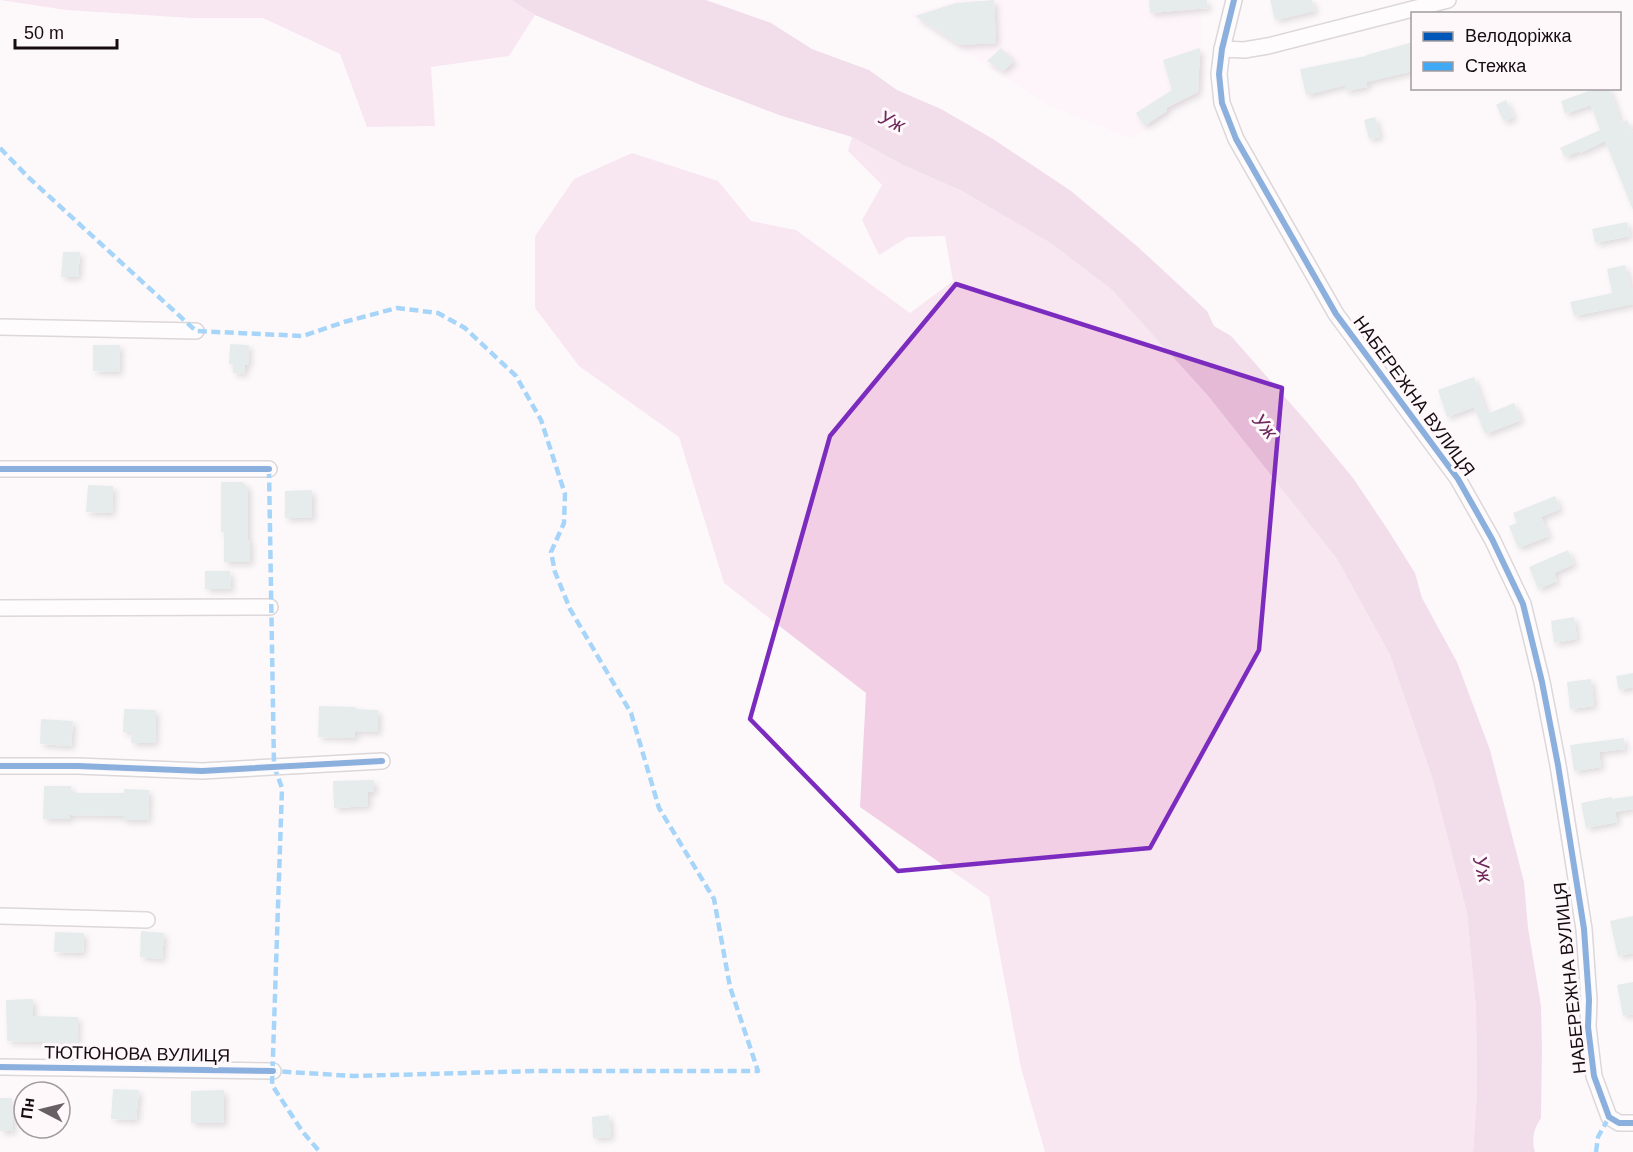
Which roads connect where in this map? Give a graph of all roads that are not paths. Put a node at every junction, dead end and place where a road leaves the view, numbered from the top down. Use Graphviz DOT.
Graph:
graph roads {
  1 [pos="1234,0"];
  2 [pos="1448,0"];
  3 [pos="1222,49"];
  4 [pos="0,327"];
  5 [pos="196,331"];
  6 [pos="0,469"];
  7 [pos="269,469"];
  8 [pos="270,607"];
  9 [pos="0,608"];
  10 [pos="381,760"];
  11 [pos="0,766"];
  12 [pos="0,916"];
  13 [pos="147,920"];
  14 [pos="0,1067"];
  15 [pos="273,1071"];
  16 [pos="1633,1123"];
  1 -- 3 [label="street, НАБЕРЕЖНА ВУЛИЦЯ"];
  2 -- 3 [label="street"];
  3 -- 16 [label="street, НАБЕРЕЖНА ВУЛИЦЯ"];
  4 -- 5 [label="street"];
  6 -- 7 [label="street"];
  8 -- 9 [label="street"];
  10 -- 11 [label="street"];
  12 -- 13 [label="street"];
  14 -- 15 [label="street, ТЮТЮНОВА ВУЛИЦЯ"];
}
